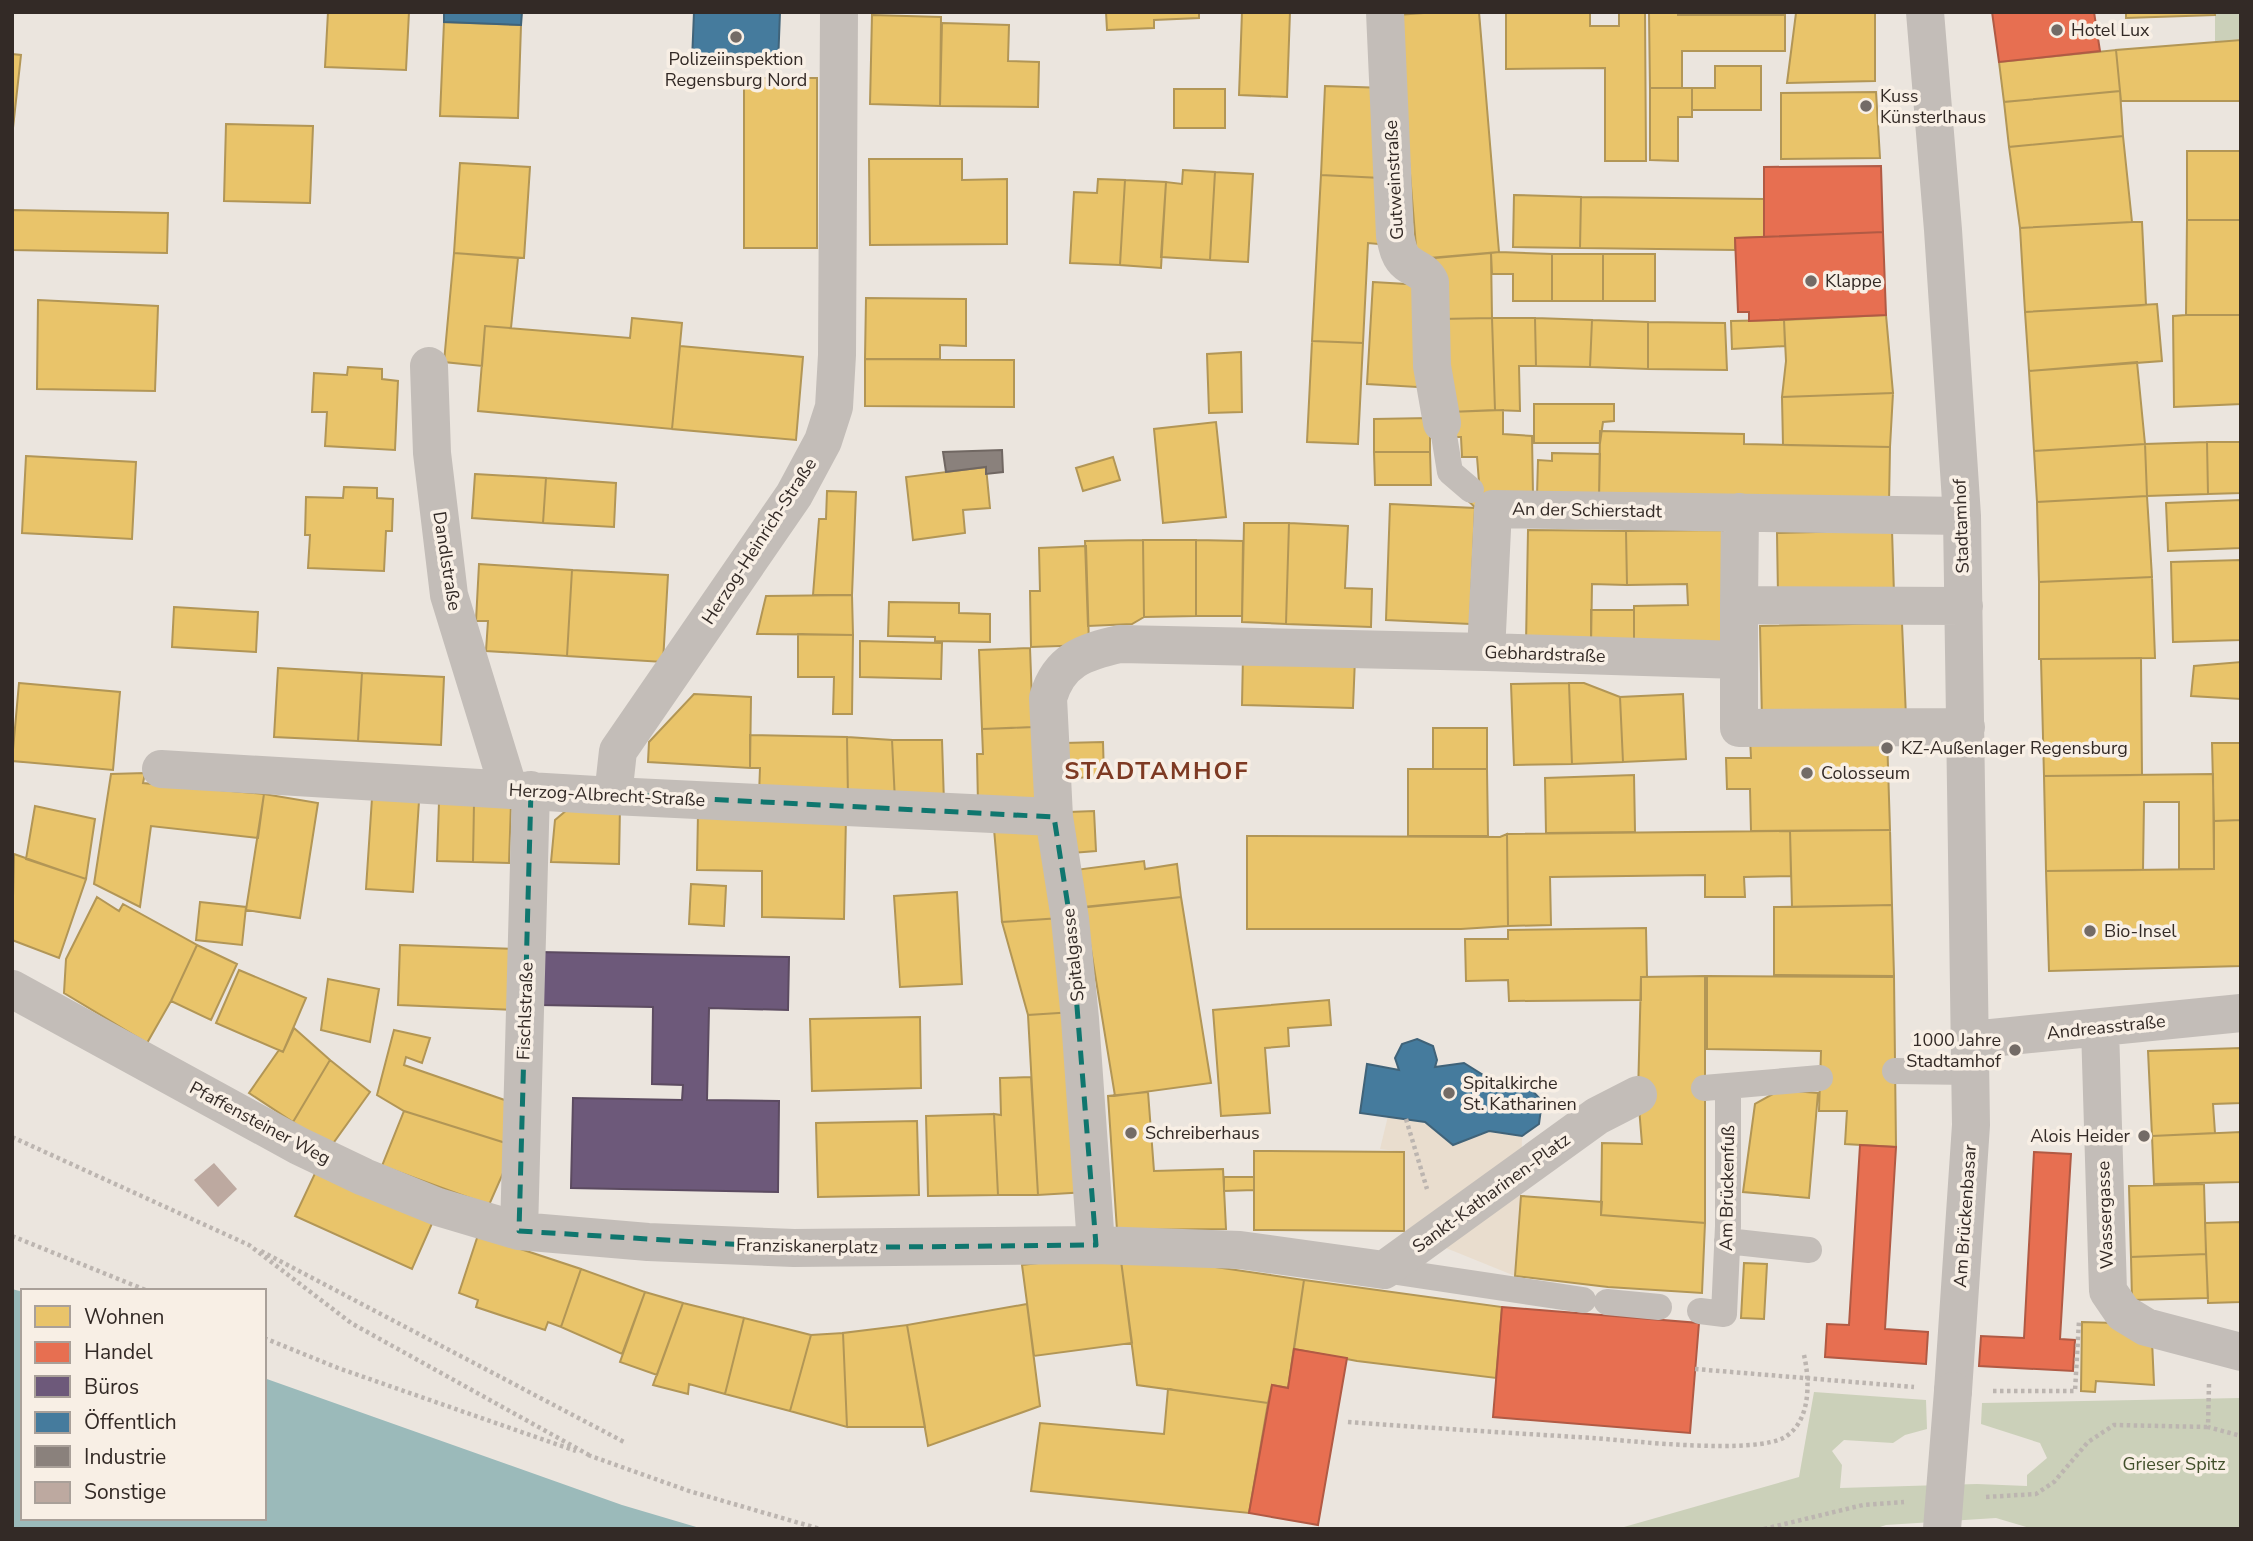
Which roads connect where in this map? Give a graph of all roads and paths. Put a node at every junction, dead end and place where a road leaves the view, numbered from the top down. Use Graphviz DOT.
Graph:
graph roads {
  1 [pos="839,12"];
  2 [pos="1385,12"];
  3 [pos="1925,12"];
  4 [pos="429,366"];
  5 [pos="1442,423"];
  6 [pos="1484,501"];
  7 [pos="1740,512"];
  8 [pos="1962,516"];
  9 [pos="1739,605"];
  10 [pos="1964,606"];
  11 [pos="1486,652"];
  12 [pos="1739,660"];
  13 [pos="1063,669"];
  14 [pos="1966,727"];
  15 [pos="161,769"];
  16 [pos="520,790"];
  17 [pos="613,796"];
  18 [pos="1054,817"];
  19 [pos="12,989"];
  20 [pos="2241,1013"];
  21 [pos="2100,1028"];
  22 [pos="1971,1056"];
  23 [pos="1895,1071"];
  24 [pos="1820,1079"];
  25 [pos="1638,1095"];
  26 [pos="1406,1119"];
  27 [pos="12,1137"];
  28 [pos="1439,1230"];
  29 [pos="519,1231"];
  30 [pos="12,1236"];
  31 [pos="1727,1241"];
  32 [pos="249,1245"];
  33 [pos="1096,1245"];
  34 [pos="1809,1250"];
  35 [pos="1384,1270"];
  36 [pos="143,1289"];
  37 [pos="1659,1307"];
  38 [pos="1712,1312"];
  39 [pos="2079,1320"];
  40 [pos="266,1339"];
  41 [pos="2225,1348"];
  42 [pos="1804,1355"];
  43 [pos="1695,1369"];
  44 [pos="1809,1379"];
  45 [pos="1953,1391"];
  46 [pos="1348,1422"];
  47 [pos="2208,1427"];
  48 [pos="2241,1436"];
  49 [pos="626,1443"];
  50 [pos="589,1455"];
  51 [pos="1982,1497"];
  52 [pos="1902,1503"];
  53 [pos="820,1529"];
  54 [pos="1764,1529"];
  55 [pos="1942,1529"];
  1 -- 17 [label="street, Herzog-Heinrich-Straße"];
  2 -- 5 [label="street, Gutweinstraße"];
  3 -- 8 [label="street, Stadtamhof"];
  4 -- 16 [label="street, Dandlstraße"];
  5 -- 6 [label="lane, Gutweinstraße"];
  6 -- 7 [label="street, An der Schierstadt"];
  6 -- 11 [label="street, An der Schierstadt"];
  7 -- 8 [label="street, An der Schierstadt"];
  7 -- 9 [label="street"];
  8 -- 10 [label="street, Stadtamhof"];
  9 -- 10 [label="street"];
  9 -- 12 [label="street"];
  10 -- 14 [label="street, Stadtamhof"];
  11 -- 12 [label="street, Gebhardstraße"];
  11 -- 13 [label="street, Gebhardstraße"];
  12 -- 14 [label="street"];
  13 -- 18 [label="street, Spitalgasse"];
  14 -- 22 [label="street, Stadtamhof"];
  15 -- 16 [label="street, Herzog-Albrecht-Straße"];
  16 -- 17 [label="street, Herzog-Albrecht-Straße"];
  16 -- 29 [label="street, Fischlstraße"];
  17 -- 18 [label="street, Herzog-Albrecht-Straße"];
  18 -- 33 [label="street, Spitalgasse"];
  19 -- 29 [label="street, Pfaffensteiner Weg"];
  20 -- 21 [label="street, Andreasstraße"];
  21 -- 22 [label="street, Andreasstraße"];
  21 -- 41 [label="street, Wassergasse"];
  22 -- 23 [label="lane"];
  22 -- 45 [label="street, Am Brückenbasar"];
  24 -- 31 [label="lane, Am Brückenfuß"];
  25 -- 28 [label="street, Sankt-Katharinen-Platz"];
  26 -- 28 [label="path"];
  27 -- 32 [label="path"];
  28 -- 35 [label="street, Sankt-Katharinen-Platz"];
  29 -- 33 [label="street, Franziskanerplatz"];
  30 -- 36 [label="path"];
  31 -- 34 [label="lane"];
  31 -- 38 [label="lane, Am Brückenfuß"];
  32 -- 49 [label="path"];
  32 -- 50 [label="path"];
  33 -- 35 [label="street, Sankt-Katharinen-Platz"];
  35 -- 37 [label="lane, Sankt-Katharinen-Platz"];
  39 -- 45 [label="path"];
  40 -- 50 [label="path"];
  41 -- 47 [label="path"];
  42 -- 44 [label="path"];
  43 -- 44 [label="path"];
  44 -- 45 [label="path"];
  44 -- 46 [label="path"];
  45 -- 55 [label="street, Am Brückenbasar, bridge"];
  47 -- 48 [label="path"];
  47 -- 51 [label="path"];
  50 -- 53 [label="path"];
  52 -- 54 [label="path"];
}
